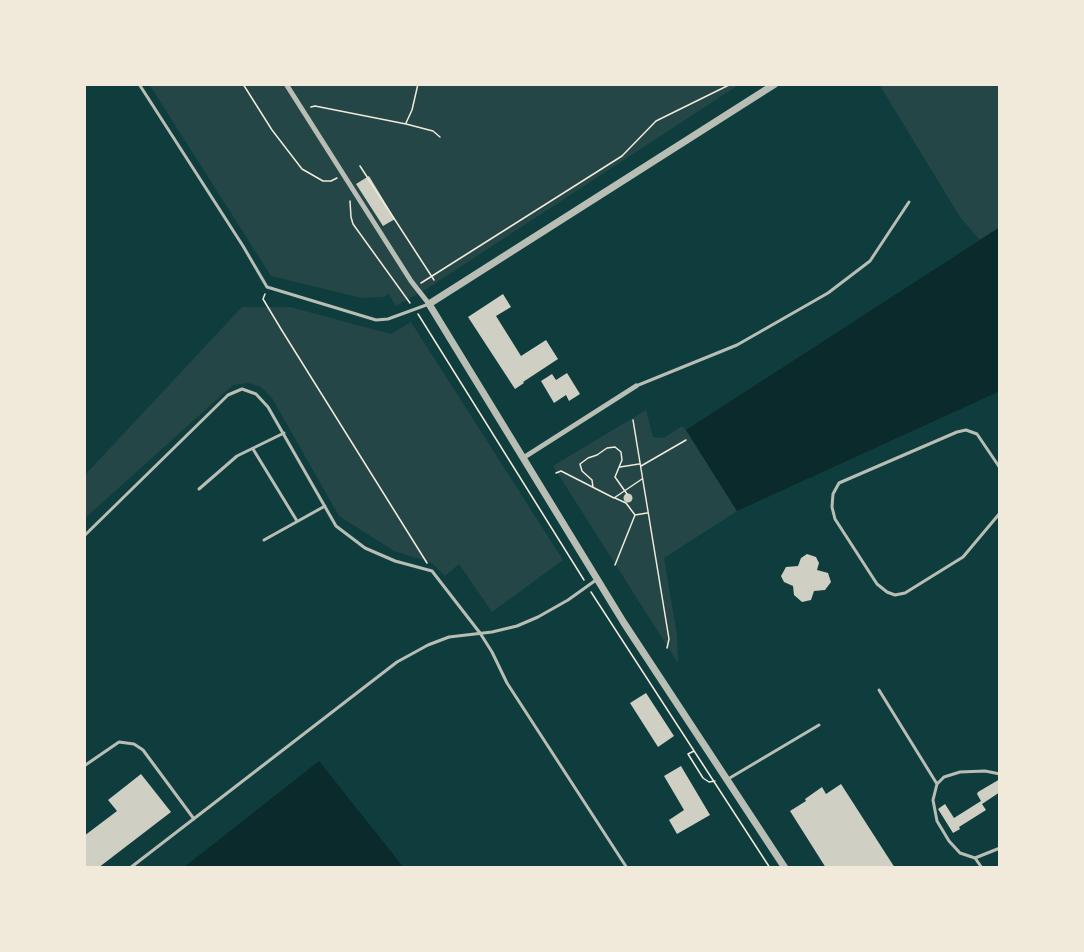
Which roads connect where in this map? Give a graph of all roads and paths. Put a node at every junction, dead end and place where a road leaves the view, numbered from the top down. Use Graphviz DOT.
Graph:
graph roads {
  1 [pos="139,84"];
  2 [pos="243,84"];
  3 [pos="286,84"];
  4 [pos="418,84"];
  5 [pos="731,84"];
  6 [pos="775,84"];
  7 [pos="303,110"];
  8 [pos="406,124"];
  9 [pos="440,137"];
  10 [pos="360,166"];
  11 [pos="344,173"];
  12 [pos="351,187"];
  13 [pos="909,202"];
  14 [pos="431,276"];
  15 [pos="434,280"];
  16 [pos="423,281"];
  17 [pos="267,287"];
  18 [pos="404,294"];
  19 [pos="429,304"];
  20 [pos="424,323"];
  21 [pos="636,386"];
  22 [pos="633,420"];
  23 [pos="284,433"];
  24 [pos="687,440"];
  25 [pos="253,449"];
  26 [pos="523,458"];
  27 [pos="640,465"];
  28 [pos="618,467"];
  29 [pos="1000,468"];
  30 [pos="556,472"];
  31 [pos="642,478"];
  32 [pos="593,487"];
  33 [pos="199,489"];
  34 [pos="627,494"];
  35 [pos="614,498"];
  36 [pos="325,506"];
  37 [pos="648,512"];
  38 [pos="1000,513"];
  39 [pos="635,515"];
  40 [pos="297,521"];
  41 [pos="84,536"];
  42 [pos="264,540"];
  43 [pos="615,565"];
  44 [pos="432,571"];
  45 [pos="583,578"];
  46 [pos="597,578"];
  47 [pos="593,595"];
  48 [pos="480,633"];
  49 [pos="667,648"];
  50 [pos="879,690"];
  51 [pos="819,724"];
  52 [pos="695,750"];
  53 [pos="84,766"];
  54 [pos="1000,774"];
  55 [pos="727,779"];
  56 [pos="715,781"];
  57 [pos="937,784"];
  58 [pos="194,819"];
  59 [pos="1000,848"];
  60 [pos="975,858"];
  61 [pos="130,868"];
  62 [pos="627,868"];
  63 [pos="770,868"];
  64 [pos="785,868"];
  65 [pos="982,868"];
  1 -- 17 [label="lane"];
  2 -- 11 [label="path"];
  3 -- 7 [label="street"];
  4 -- 8 [label="path"];
  5 -- 14 [label="path"];
  6 -- 19 [label="street"];
  7 -- 8 [label="path"];
  7 -- 11 [label="street"];
  8 -- 9 [label="path"];
  10 -- 14 [label="path"];
  11 -- 12 [label="street"];
  12 -- 18 [label="path"];
  12 -- 19 [label="street"];
  13 -- 21 [label="lane"];
  14 -- 15 [label="path"];
  14 -- 16 [label="path"];
  17 -- 19 [label="lane"];
  17 -- 44 [label="path"];
  19 -- 26 [label="street"];
  20 -- 45 [label="path"];
  21 -- 26 [label="street"];
  22 -- 27 [label="path"];
  23 -- 25 [label="lane"];
  23 -- 36 [label="lane"];
  23 -- 41 [label="lane"];
  24 -- 27 [label="path"];
  25 -- 33 [label="lane"];
  25 -- 40 [label="lane"];
  26 -- 46 [label="street"];
  27 -- 28 [label="path"];
  27 -- 31 [label="path"];
  28 -- 32 [label="path"];
  28 -- 34 [label="path"];
  29 -- 38 [label="lane"];
  30 -- 32 [label="path"];
  31 -- 35 [label="path"];
  31 -- 37 [label="path"];
  32 -- 35 [label="path"];
  35 -- 39 [label="path"];
  36 -- 40 [label="lane"];
  36 -- 44 [label="lane"];
  37 -- 39 [label="path"];
  37 -- 49 [label="path"];
  39 -- 43 [label="path"];
  40 -- 42 [label="lane"];
  44 -- 48 [label="lane"];
  46 -- 48 [label="lane"];
  46 -- 55 [label="street"];
  47 -- 52 [label="path"];
  48 -- 58 [label="lane"];
  48 -- 62 [label="lane"];
  50 -- 57 [label="lane"];
  51 -- 55 [label="lane"];
  52 -- 56 [label="path"];
  52 -- 56 [label="path"];
  53 -- 58 [label="lane"];
  54 -- 57 [label="lane"];
  55 -- 64 [label="street"];
  56 -- 63 [label="path"];
  57 -- 60 [label="lane"];
  58 -- 61 [label="lane"];
  59 -- 60 [label="lane"];
  60 -- 65 [label="lane"];
}
